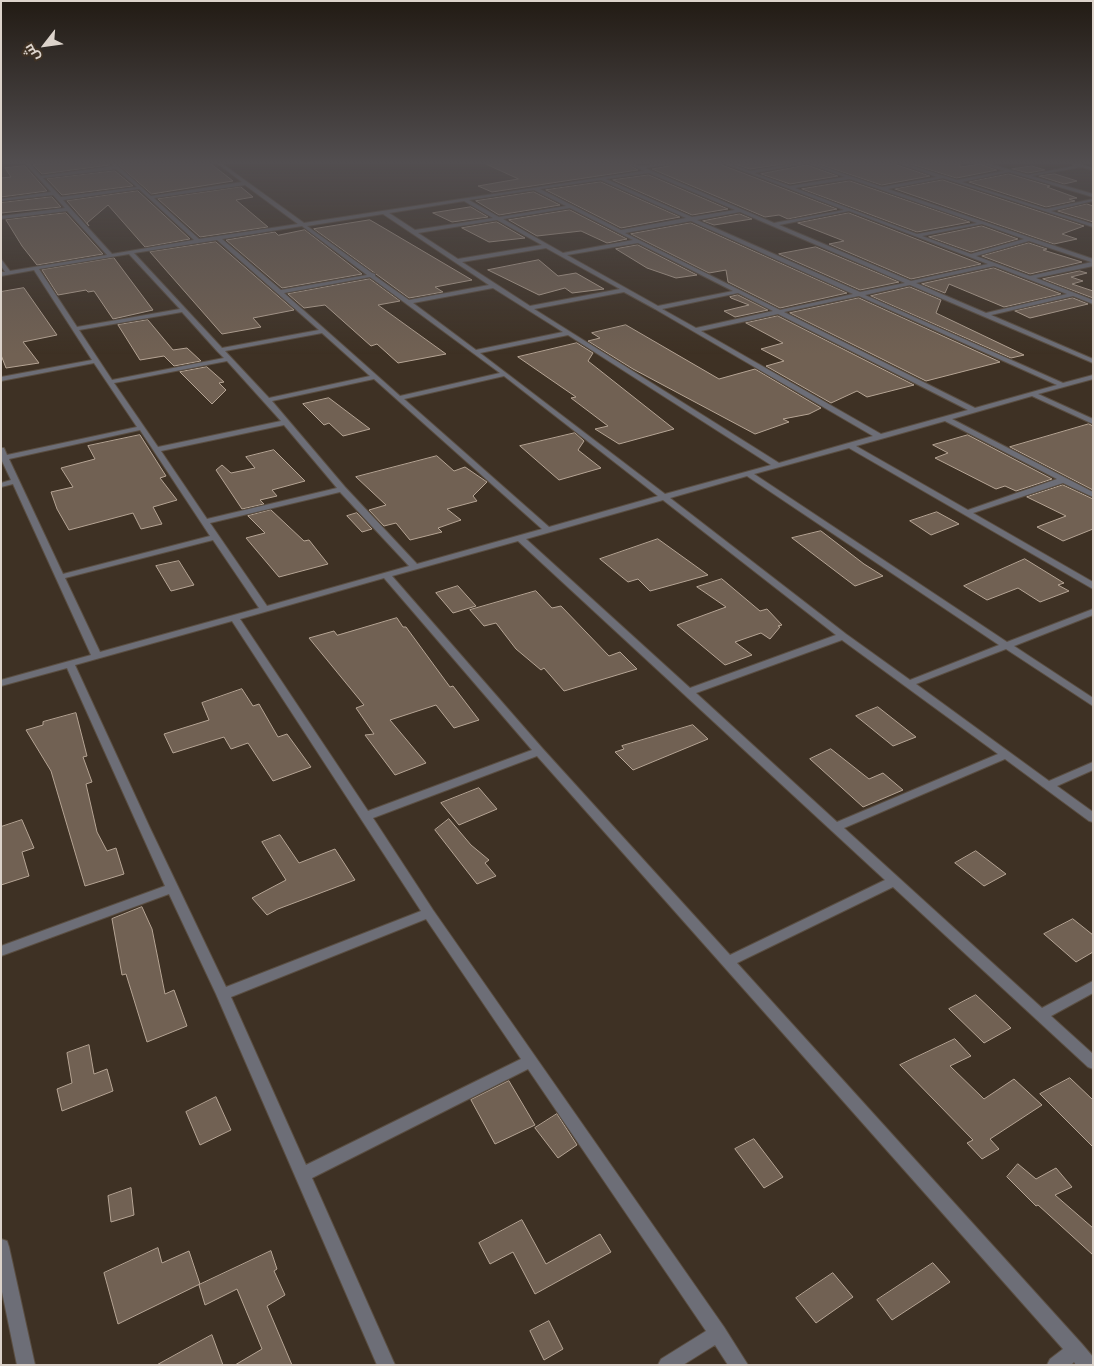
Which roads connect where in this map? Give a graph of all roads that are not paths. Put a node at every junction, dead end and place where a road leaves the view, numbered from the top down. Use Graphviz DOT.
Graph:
graph roads {
  1 [pos="84,227"];
  2 [pos="183,227"];
  3 [pos="292,227"];
  4 [pos="305,227"];
  5 [pos="406,227"];
  6 [pos="448,227"];
  7 [pos="512,227"];
  8 [pos="609,227"];
  9 [pos="649,227"];
  10 [pos="709,227"];
  11 [pos="780,227"];
  12 [pos="893,227"];
  13 [pos="965,227"];
  14 [pos="995,227"];
  15 [pos="414,232"];
  16 [pos="620,232"];
  17 [pos="917,236"];
  18 [pos="218,238"];
  19 [pos="1030,239"];
  20 [pos="198,241"];
  21 [pos="638,241"];
  22 [pos="547,246"];
  23 [pos="130,252"];
  24 [pos="564,254"];
  25 [pos="110,255"];
  26 [pos="970,256"];
  27 [pos="1,261"];
  28 [pos="457,261"];
  29 [pos="1093,263"];
  30 [pos="994,265"];
  31 [pos="35,268"];
  32 [pos="8,273"];
  33 [pos="1,274"];
  34 [pos="373,275"];
  35 [pos="1029,278"];
  36 [pos="911,283"];
  37 [pos="494,286"];
  38 [pos="625,290"];
  39 [pos="281,292"];
  40 [pos="736,292"];
  41 [pos="859,294"];
  42 [pos="1072,294"];
  43 [pos="410,302"];
  44 [pos="1093,302"];
  45 [pos="530,308"];
  46 [pos="657,308"];
  47 [pos="184,310"];
  48 [pos="779,312"];
  49 [pos="985,315"];
  50 [pos="76,329"];
  51 [pos="695,330"];
  52 [pos="324,331"];
  53 [pos="570,333"];
  54 [pos="219,350"];
  55 [pos="475,352"];
  56 [pos="228,358"];
  57 [pos="96,361"];
  58 [pos="1093,361"];
  59 [pos="505,374"];
  60 [pos="376,377"];
  61 [pos="1093,377"];
  62 [pos="1,379"];
  63 [pos="110,382"];
  64 [pos="1062,385"];
  65 [pos="1032,394"];
  66 [pos="400,398"];
  67 [pos="267,400"];
  68 [pos="974,410"];
  69 [pos="945,418"];
  70 [pos="286,422"];
  71 [pos="1093,422"];
  72 [pos="141,428"];
  73 [pos="880,437"];
  74 [pos="850,445"];
  75 [pos="156,450"];
  76 [pos="3,454"];
  77 [pos="777,465"];
  78 [pos="748,474"];
  79 [pos="1063,480"];
  80 [pos="16,481"];
  81 [pos="1,484"];
  82 [pos="342,489"];
  83 [pos="1093,496"];
  84 [pos="664,497"];
  85 [pos="966,513"];
  86 [pos="205,522"];
  87 [pos="548,530"];
  88 [pos="215,537"];
  89 [pos="520,538"];
  90 [pos="415,567"];
  91 [pos="386,576"];
  92 [pos="60,577"];
  93 [pos="1093,586"];
  94 [pos="265,610"];
  95 [pos="1093,612"];
  96 [pos="235,618"];
  97 [pos="843,636"];
  98 [pos="1006,646"];
  99 [pos="97,656"];
  100 [pos="70,664"];
  101 [pos="1,683"];
  102 [pos="910,683"];
  103 [pos="688,692"];
  104 [pos="1093,703"];
  105 [pos="539,751"];
  106 [pos="1007,754"];
  107 [pos="1093,766"];
  108 [pos="1049,785"];
  109 [pos="365,817"];
  110 [pos="1093,818"];
  111 [pos="836,827"];
  112 [pos="894,881"];
  113 [pos="172,888"];
  114 [pos="429,913"];
  115 [pos="1,951"];
  116 [pos="728,962"];
  117 [pos="1093,986"];
  118 [pos="223,994"];
  119 [pos="1041,1015"];
  120 [pos="530,1061"];
  121 [pos="1093,1063"];
  122 [pos="302,1175"];
  123 [pos="1,1247"];
  124 [pos="5,1289"];
  125 [pos="718,1333"];
  126 [pos="1076,1350"];
  127 [pos="26,1365"];
  128 [pos="386,1365"];
  129 [pos="667,1365"];
  130 [pos="739,1365"];
  131 [pos="1056,1365"];
  132 [pos="1088,1365"];
  1 -- 25 [label="street"];
  2 -- 20 [label="street"];
  3 -- 18 [label="street"];
  4 -- 34 [label="street"];
  5 -- 15 [label="street"];
  6 -- 15 [label="street"];
  7 -- 22 [label="street"];
  8 -- 16 [label="street"];
  9 -- 16 [label="street"];
  10 -- 41 [label="street"];
  11 -- 36 [label="street"];
  12 -- 17 [label="street"];
  13 -- 17 [label="street"];
  14 -- 19 [label="street"];
  15 -- 28 [label="street"];
  16 -- 21 [label="street"];
  17 -- 26 [label="street"];
  18 -- 20 [label="street"];
  18 -- 39 [label="street"];
  19 -- 26 [label="street"];
  19 -- 29 [label="street"];
  20 -- 23 [label="street"];
  21 -- 24 [label="street"];
  21 -- 40 [label="street"];
  22 -- 24 [label="street"];
  22 -- 28 [label="street"];
  23 -- 25 [label="street"];
  23 -- 47 [label="street"];
  24 -- 38 [label="street"];
  25 -- 31 [label="street"];
  26 -- 30 [label="street"];
  27 -- 32 [label="street"];
  28 -- 37 [label="street"];
  29 -- 35 [label="street"];
  30 -- 35 [label="street"];
  30 -- 36 [label="street"];
  31 -- 32 [label="street"];
  31 -- 50 [label="street"];
  32 -- 33 [label="street"];
  34 -- 39 [label="street"];
  34 -- 43 [label="street"];
  35 -- 42 [label="street"];
  36 -- 41 [label="street"];
  36 -- 49 [label="street"];
  37 -- 43 [label="street"];
  37 -- 45 [label="street"];
  38 -- 45 [label="street"];
  38 -- 46 [label="street"];
  39 -- 52 [label="street"];
  40 -- 46 [label="street"];
  40 -- 48 [label="street"];
  41 -- 48 [label="street"];
  41 -- 64 [label="street"];
  42 -- 44 [label="street"];
  42 -- 49 [label="street"];
  43 -- 55 [label="street"];
  45 -- 53 [label="street"];
  46 -- 51 [label="street"];
  47 -- 50 [label="street"];
  47 -- 54 [label="street"];
  48 -- 51 [label="street"];
  48 -- 68 [label="street"];
  49 -- 58 [label="street"];
  50 -- 57 [label="street"];
  51 -- 73 [label="street"];
  52 -- 54 [label="street"];
  52 -- 60 [label="street"];
  53 -- 55 [label="street"];
  53 -- 77 [label="street"];
  54 -- 56 [label="street"];
  55 -- 59 [label="street"];
  56 -- 63 [label="street"];
  56 -- 67 [label="street"];
  57 -- 62 [label="street"];
  57 -- 63 [label="street"];
  59 -- 66 [label="street"];
  59 -- 84 [label="street"];
  60 -- 66 [label="street"];
  60 -- 67 [label="street"];
  61 -- 64 [label="street"];
  63 -- 72 [label="street"];
  64 -- 65 [label="street"];
  65 -- 68 [label="street"];
  65 -- 71 [label="street"];
  66 -- 87 [label="street"];
  67 -- 70 [label="street"];
  68 -- 69 [label="street"];
  69 -- 73 [label="street"];
  69 -- 79 [label="street"];
  70 -- 75 [label="street"];
  70 -- 82 [label="street"];
  72 -- 75 [label="street"];
  72 -- 76 [label="street"];
  73 -- 74 [label="street"];
  74 -- 77 [label="street"];
  74 -- 85 [label="street"];
  75 -- 86 [label="street"];
  76 -- 80 [label="street"];
  77 -- 78 [label="street"];
  78 -- 84 [label="street"];
  78 -- 98 [label="street"];
  79 -- 83 [label="street"];
  79 -- 85 [label="street"];
  80 -- 81 [label="street"];
  80 -- 92 [label="street"];
  82 -- 86 [label="street"];
  82 -- 90 [label="street"];
  84 -- 87 [label="street"];
  84 -- 97 [label="street"];
  85 -- 93 [label="street"];
  86 -- 88 [label="street"];
  87 -- 89 [label="street"];
  88 -- 92 [label="street"];
  88 -- 94 [label="street"];
  89 -- 90 [label="street"];
  89 -- 103 [label="street"];
  90 -- 91 [label="street"];
  91 -- 94 [label="street"];
  91 -- 105 [label="street"];
  92 -- 99 [label="street"];
  94 -- 96 [label="street"];
  95 -- 98 [label="street"];
  96 -- 99 [label="street"];
  96 -- 109 [label="street"];
  97 -- 102 [label="street"];
  97 -- 103 [label="street"];
  98 -- 102 [label="street"];
  98 -- 104 [label="street"];
  99 -- 100 [label="street"];
  100 -- 101 [label="street"];
  100 -- 113 [label="street"];
  102 -- 106 [label="street"];
  103 -- 111 [label="street"];
  105 -- 109 [label="street"];
  105 -- 116 [label="street"];
  106 -- 108 [label="street"];
  106 -- 111 [label="street"];
  107 -- 108 [label="street"];
  108 -- 110 [label="street"];
  109 -- 114 [label="street"];
  111 -- 112 [label="street"];
  112 -- 116 [label="street"];
  112 -- 119 [label="street"];
  113 -- 115 [label="street"];
  113 -- 118 [label="street"];
  114 -- 118 [label="street"];
  114 -- 120 [label="street"];
  116 -- 126 [label="street"];
  117 -- 119 [label="street"];
  118 -- 122 [label="street"];
  119 -- 121 [label="street"];
  120 -- 122 [label="street"];
  120 -- 125 [label="street"];
  122 -- 128 [label="street"];
  123 -- 124 [label="street"];
  124 -- 127 [label="street"];
  125 -- 129 [label="street"];
  125 -- 130 [label="street"];
  126 -- 131 [label="street"];
  126 -- 132 [label="street"];
}
